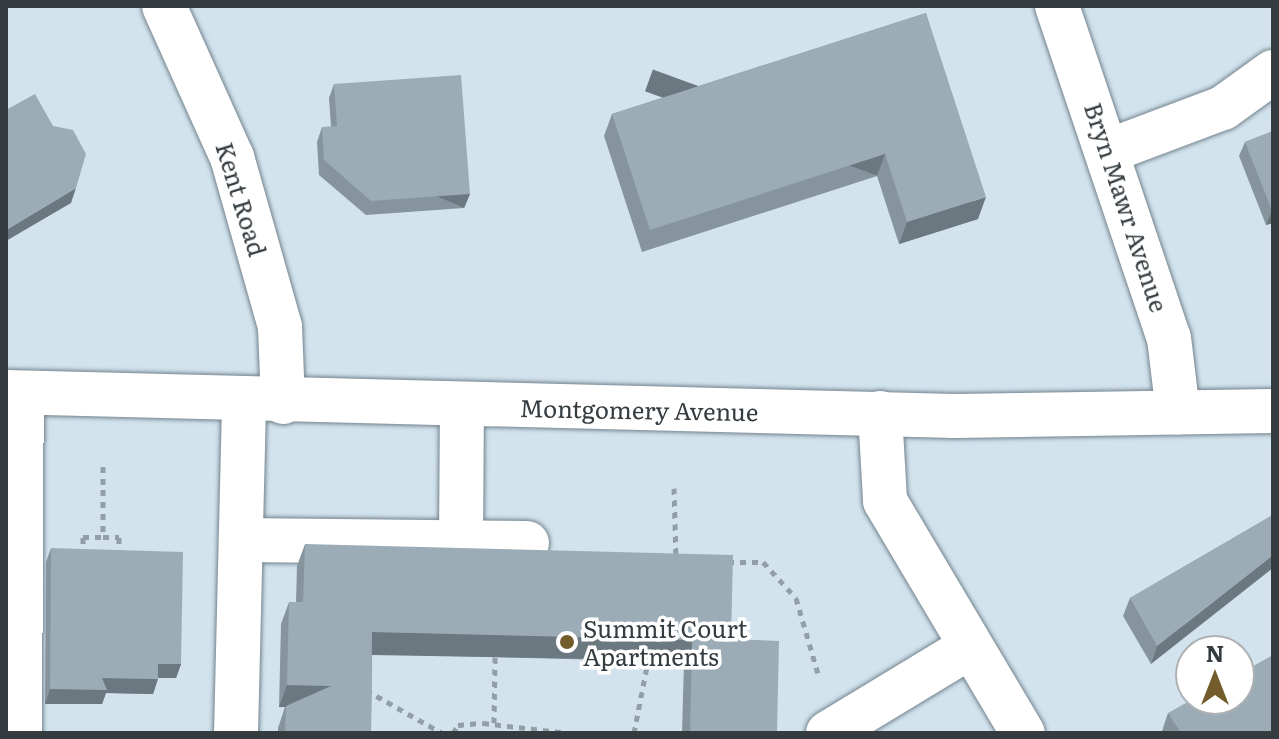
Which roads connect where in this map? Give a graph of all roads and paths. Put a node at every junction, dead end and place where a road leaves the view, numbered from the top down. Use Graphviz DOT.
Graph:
graph roads {
  1 [pos="164,6"];
  2 [pos="1057,6"];
  3 [pos="1273,72"];
  4 [pos="1111,150"];
  5 [pos="14,393"];
  6 [pos="263,401"];
  7 [pos="462,406"];
  8 [pos="1273,411"];
  9 [pos="1178,412"];
  10 [pos="880,413"];
  11 [pos="103,466"];
  12 [pos="674,488"];
  13 [pos="103,537"];
  14 [pos="241,540"];
  15 [pos="461,542"];
  16 [pos="527,543"];
  17 [pos="119,560"];
  18 [pos="83,562"];
  19 [pos="661,562"];
  20 [pos="676,562"];
  21 [pos="691,562"];
  22 [pos="720,562"];
  23 [pos="677,576"];
  24 [pos="970,647"];
  25 [pos="495,657"];
  26 [pos="648,661"];
  27 [pos="363,689"];
  28 [pos="494,723"];
  29 [pos="832,731"];
  30 [pos="20,733"];
  31 [pos="236,733"];
  32 [pos="442,733"];
  33 [pos="453,733"];
  34 [pos="568,733"];
  35 [pos="634,733"];
  36 [pos="1023,733"];
  1 -- 6 [label="main road, Kent Road"];
  2 -- 4 [label="main road, Bryn Mawr Avenue"];
  3 -- 4 [label="main road"];
  4 -- 9 [label="main road, Bryn Mawr Avenue"];
  5 -- 6 [label="main road, Montgomery Avenue"];
  5 -- 30 [label="main road"];
  6 -- 7 [label="main road, Montgomery Avenue"];
  6 -- 14 [label="main road, Kent Road"];
  7 -- 10 [label="main road, Montgomery Avenue"];
  7 -- 15 [label="main road"];
  8 -- 9 [label="main road, Montgomery Avenue"];
  9 -- 10 [label="main road, Montgomery Avenue"];
  10 -- 24 [label="main road"];
  11 -- 13 [label="path"];
  12 -- 20 [label="path"];
  13 -- 17 [label="path"];
  13 -- 18 [label="path"];
  14 -- 15 [label="main road"];
  14 -- 31 [label="main road, Kent Road"];
  15 -- 16 [label="main road"];
  19 -- 20 [label="path"];
  20 -- 21 [label="path"];
  20 -- 23 [label="path"];
  22 -- 29 [label="path"];
  24 -- 29 [label="main road"];
  24 -- 36 [label="main road"];
  25 -- 28 [label="path"];
  26 -- 35 [label="path"];
  27 -- 32 [label="path"];
  28 -- 33 [label="path"];
  28 -- 34 [label="path"];
}
